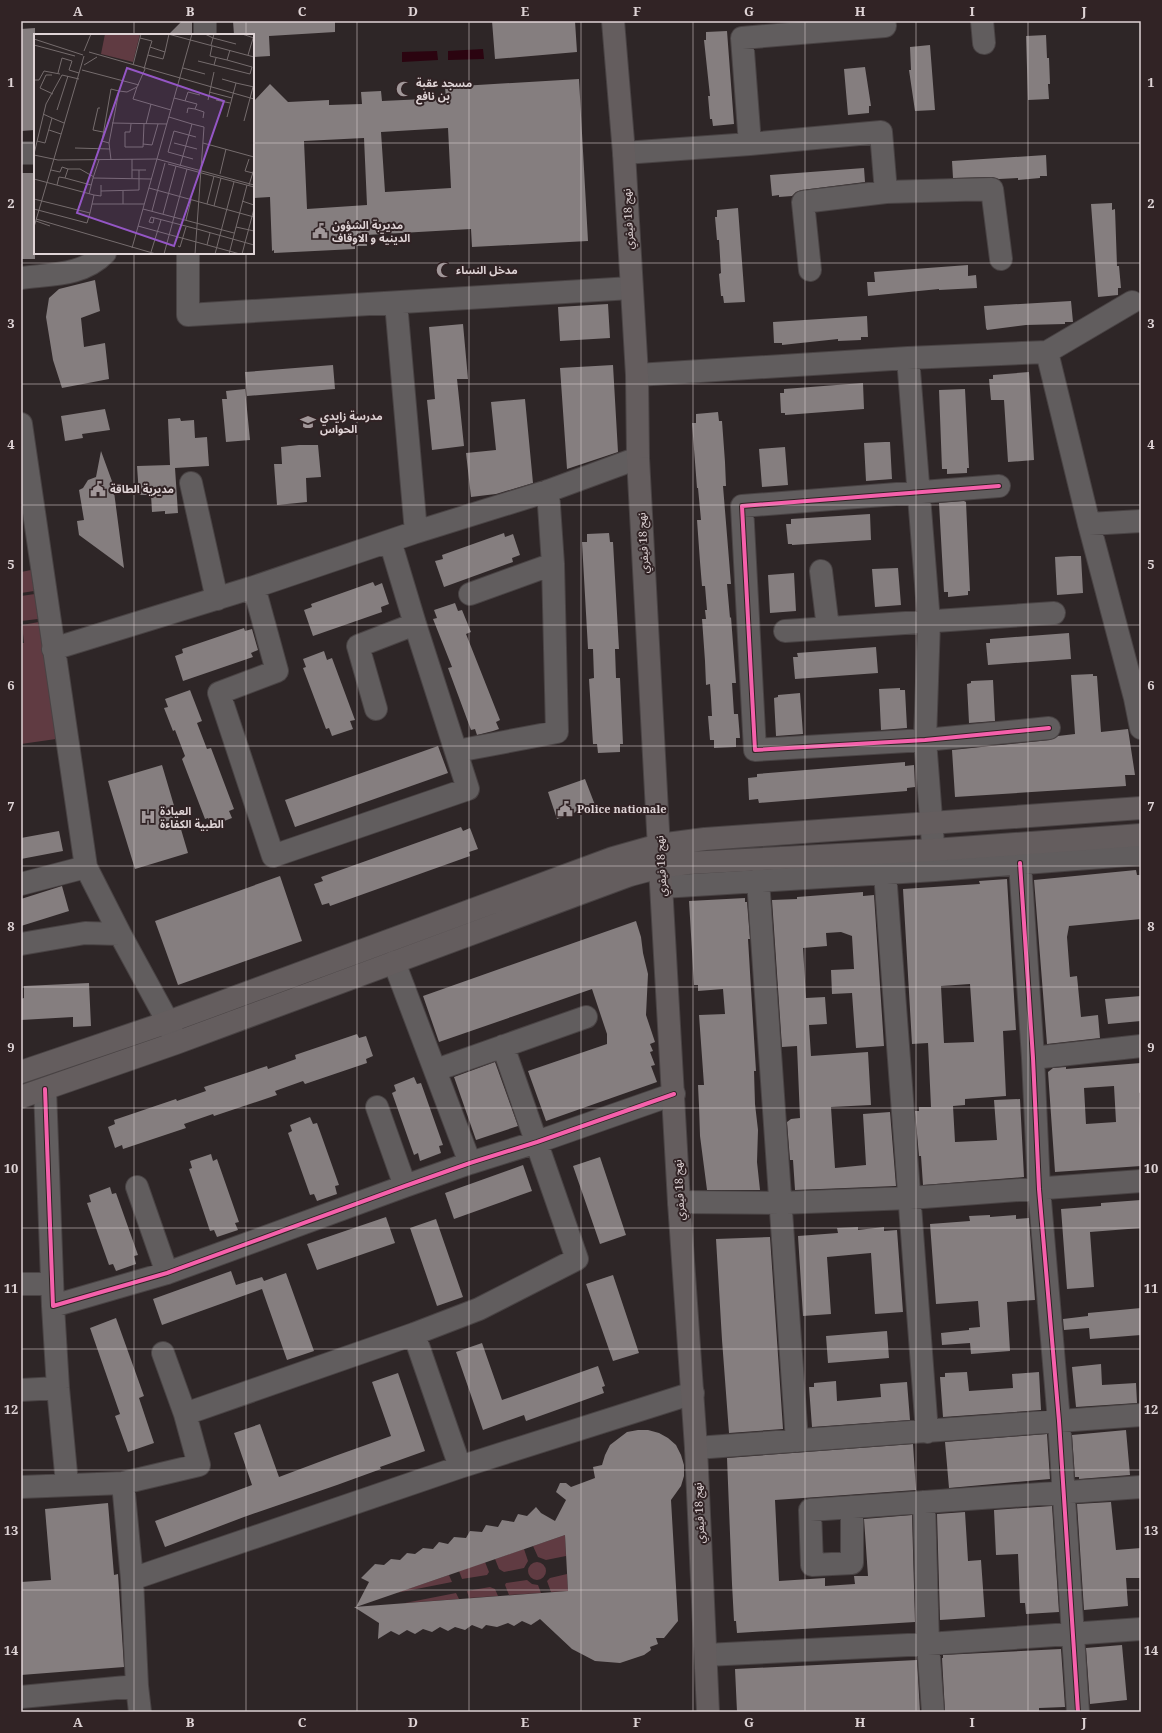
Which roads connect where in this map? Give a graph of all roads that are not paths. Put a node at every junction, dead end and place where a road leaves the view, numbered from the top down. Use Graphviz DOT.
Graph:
graph roads {
  1 [pos="205,21"];
  2 [pos="613,21"];
  3 [pos="982,21"];
  4 [pos="885,26"];
  5 [pos="205,34"];
  6 [pos="984,43"];
  7 [pos="750,144"];
  8 [pos="34,153"];
  9 [pos="624,153"];
  10 [pos="21,154"];
  11 [pos="886,192"];
  12 [pos="104,254"];
  13 [pos="188,254"];
  14 [pos="1001,259"];
  15 [pos="810,270"];
  16 [pos="21,278"];
  17 [pos="631,288"];
  18 [pos="1132,302"];
  19 [pos="396,303"];
  20 [pos="1047,352"];
  21 [pos="908,358"];
  22 [pos="637,375"];
  23 [pos="21,424"];
  24 [pos="638,458"];
  25 [pos="191,483"];
  26 [pos="999,486"];
  27 [pos="548,491"];
  28 [pos="918,493"];
  29 [pos="1141,521"];
  30 [pos="1089,524"];
  31 [pos="416,532"];
  32 [pos="390,541"];
  33 [pos="553,564"];
  34 [pos="822,571"];
  35 [pos="254,587"];
  36 [pos="470,594"];
  37 [pos="217,599"];
  38 [pos="1054,613"];
  39 [pos="928,622"];
  40 [pos="414,624"];
  41 [pos="828,628"];
  42 [pos="785,631"];
  43 [pos="54,649"];
  44 [pos="1138,698"];
  45 [pos="376,709"];
  46 [pos="1049,728"];
  47 [pos="1141,728"];
  48 [pos="925,740"];
  49 [pos="457,751"];
  50 [pos="1141,808"];
  51 [pos="931,824"];
  52 [pos="1141,835"];
  53 [pos="659,845"];
  54 [pos="1141,854"];
  55 [pos="934,860"];
  56 [pos="1020,863"];
  57 [pos="86,867"];
  58 [pos="885,873"];
  59 [pos="661,877"];
  60 [pos="758,880"];
  61 [pos="21,884"];
  62 [pos="120,934"];
  63 [pos="21,944"];
  64 [pos="394,962"];
  65 [pos="586,1017"];
  66 [pos="168,1022"];
  67 [pos="176,1043"];
  68 [pos="504,1046"];
  69 [pos="1141,1046"];
  70 [pos="1033,1058"];
  71 [pos="436,1070"];
  72 [pos="21,1072"];
  73 [pos="45,1089"];
  74 [pos="674,1094"];
  75 [pos="21,1097"];
  76 [pos="377,1107"];
  77 [pos="538,1142"];
  78 [pos="470,1163"];
  79 [pos="1141,1181"];
  80 [pos="405,1186"];
  81 [pos="137,1187"];
  82 [pos="1039,1189"];
  83 [pos="910,1198"];
  84 [pos="679,1202"];
  85 [pos="780,1203"];
  86 [pos="167,1273"];
  87 [pos="21,1284"];
  88 [pos="52,1284"];
  89 [pos="53,1306"];
  90 [pos="414,1334"];
  91 [pos="163,1353"];
  92 [pos="58,1388"];
  93 [pos="21,1390"];
  94 [pos="693,1393"];
  95 [pos="185,1414"];
  96 [pos="1141,1415"];
  97 [pos="1059,1422"];
  98 [pos="927,1432"];
  99 [pos="797,1441"];
  100 [pos="696,1448"];
  101 [pos="460,1467"];
  102 [pos="123,1483"];
  103 [pos="67,1484"];
  104 [pos="21,1486"];
  105 [pos="1141,1487"];
  106 [pos="1064,1493"];
  107 [pos="924,1502"];
  108 [pos="852,1507"];
  109 [pos="132,1579"];
  110 [pos="1141,1629"];
  111 [pos="1074,1634"];
  112 [pos="928,1644"];
  113 [pos="706,1655"];
  114 [pos="137,1686"];
  115 [pos="21,1697"];
  116 [pos="140,1712"];
  117 [pos="708,1712"];
  118 [pos="933,1712"];
  119 [pos="1078,1712"];
  1 -- 5 [label="street"];
  2 -- 9 [label="main road, نهج 18 فيفري"];
  3 -- 6 [label="street"];
  4 -- 7 [label="street"];
  7 -- 9 [label="street"];
  7 -- 11 [label="street"];
  8 -- 10 [label="street"];
  9 -- 17 [label="main road, نهج 18 فيفري"];
  11 -- 14 [label="street"];
  11 -- 15 [label="street"];
  12 -- 16 [label="street"];
  13 -- 19 [label="street"];
  17 -- 19 [label="street"];
  17 -- 22 [label="main road, نهج 18 فيفري"];
  18 -- 20 [label="street"];
  19 -- 31 [label="street"];
  20 -- 21 [label="street"];
  20 -- 30 [label="street"];
  21 -- 22 [label="street"];
  21 -- 28 [label="street"];
  22 -- 24 [label="main road, نهج 18 فيفري"];
  23 -- 43 [label="street"];
  24 -- 27 [label="street"];
  24 -- 53 [label="main road, نهج 18 فيفري"];
  25 -- 37 [label="street"];
  26 -- 28 [label="street"];
  27 -- 31 [label="street"];
  27 -- 33 [label="street"];
  28 -- 39 [label="street"];
  28 -- 48 [label="street"];
  29 -- 30 [label="street"];
  30 -- 44 [label="street"];
  31 -- 32 [label="street"];
  32 -- 35 [label="street"];
  32 -- 40 [label="street"];
  33 -- 36 [label="street"];
  33 -- 49 [label="street"];
  34 -- 41 [label="street"];
  35 -- 37 [label="street"];
  35 -- 49 [label="street"];
  37 -- 43 [label="street"];
  38 -- 39 [label="street"];
  39 -- 41 [label="street"];
  39 -- 48 [label="street"];
  40 -- 45 [label="street"];
  40 -- 49 [label="street"];
  41 -- 42 [label="street"];
  43 -- 57 [label="street"];
  44 -- 47 [label="street"];
  46 -- 48 [label="street"];
  48 -- 51 [label="street"];
  50 -- 51 [label="main road"];
  51 -- 53 [label="main road"];
  51 -- 55 [label="street"];
  52 -- 55 [label="main road"];
  53 -- 59 [label="main road, نهج 18 فيفري"];
  53 -- 66 [label="main road"];
  54 -- 56 [label="street"];
  55 -- 56 [label="street"];
  55 -- 58 [label="street"];
  55 -- 59 [label="main road"];
  56 -- 70 [label="street"];
  57 -- 61 [label="street"];
  57 -- 62 [label="street"];
  58 -- 60 [label="street"];
  58 -- 83 [label="street"];
  59 -- 60 [label="street"];
  59 -- 64 [label="main road"];
  59 -- 74 [label="main road, نهج 18 فيفري"];
  60 -- 85 [label="street"];
  62 -- 63 [label="street"];
  62 -- 66 [label="street"];
  64 -- 67 [label="main road"];
  64 -- 71 [label="street"];
  65 -- 68 [label="street"];
  66 -- 67 [label="street"];
  66 -- 72 [label="main road"];
  67 -- 73 [label="main road"];
  68 -- 71 [label="street"];
  68 -- 77 [label="street"];
  69 -- 70 [label="street"];
  70 -- 82 [label="street"];
  71 -- 78 [label="street"];
  73 -- 75 [label="main road"];
  73 -- 88 [label="street"];
  74 -- 77 [label="street"];
  74 -- 84 [label="main road, نهج 18 فيفري"];
  76 -- 80 [label="street"];
  77 -- 78 [label="street"];
  77 -- 90 [label="street"];
  78 -- 80 [label="street"];
  79 -- 82 [label="street"];
  80 -- 86 [label="street"];
  81 -- 86 [label="street"];
  82 -- 83 [label="street"];
  82 -- 97 [label="street"];
  83 -- 85 [label="street"];
  83 -- 98 [label="street"];
  84 -- 85 [label="street"];
  84 -- 94 [label="main road, نهج 18 فيفري"];
  85 -- 99 [label="street"];
  86 -- 89 [label="street"];
  87 -- 88 [label="street"];
  88 -- 89 [label="street"];
  89 -- 92 [label="street"];
  90 -- 95 [label="street"];
  90 -- 101 [label="street"];
  91 -- 95 [label="street"];
  92 -- 93 [label="street"];
  92 -- 103 [label="street"];
  94 -- 100 [label="main road, نهج 18 فيفري"];
  94 -- 101 [label="street"];
  95 -- 102 [label="street"];
  96 -- 97 [label="street"];
  97 -- 98 [label="street"];
  97 -- 106 [label="street"];
  98 -- 99 [label="street"];
  99 -- 100 [label="street"];
  100 -- 113 [label="main road, نهج 18 فيفري"];
  101 -- 109 [label="street"];
  102 -- 103 [label="street"];
  102 -- 109 [label="street"];
  103 -- 104 [label="street"];
  105 -- 106 [label="street"];
  106 -- 107 [label="street"];
  106 -- 111 [label="street"];
  107 -- 108 [label="street"];
  107 -- 112 [label="street"];
  109 -- 114 [label="street"];
  110 -- 111 [label="street"];
  111 -- 112 [label="street"];
  111 -- 119 [label="street"];
  112 -- 113 [label="street"];
  112 -- 118 [label="street"];
  113 -- 117 [label="main road, نهج 18 فيفري"];
  114 -- 115 [label="street"];
  114 -- 116 [label="street"];
}
